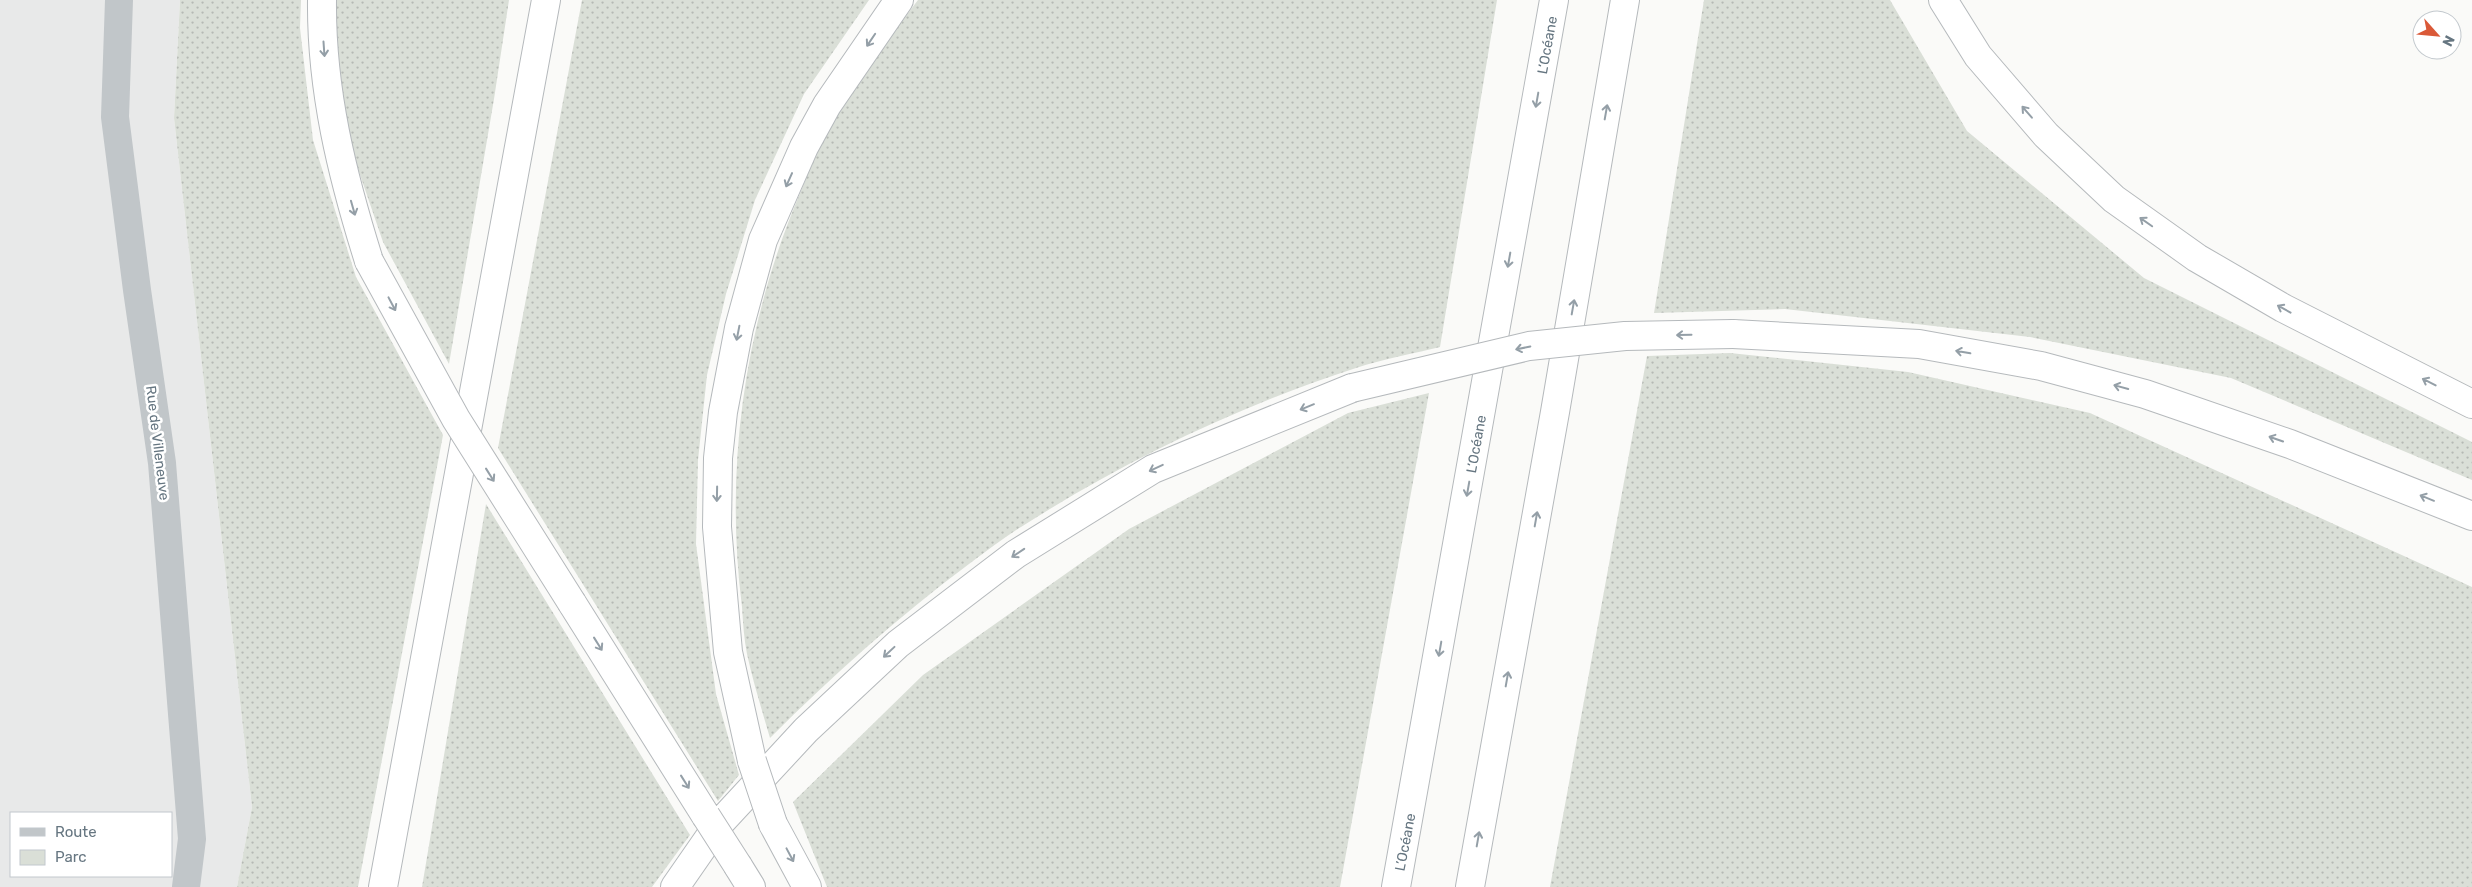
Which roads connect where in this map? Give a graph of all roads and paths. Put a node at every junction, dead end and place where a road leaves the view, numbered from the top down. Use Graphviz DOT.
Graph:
graph roads {
  1 [pos="119,0"];
  2 [pos="322,0"];
  3 [pos="546,0"];
  4 [pos="899,0"];
  5 [pos="1554,0"];
  6 [pos="1626,0"];
  7 [pos="1943,0"];
  8 [pos="2472,404"];
  9 [pos="2472,516"];
  10 [pos="744,877"];
  11 [pos="186,887"];
  12 [pos="383,887"];
  13 [pos="675,887"];
  14 [pos="807,887"];
  15 [pos="1396,887"];
  16 [pos="1470,887"];
  1 -- 11 [label="street, Rue de Villeneuve"];
  2 -- 10 [label="highway, one-way, bridge"];
  3 -- 12 [label="highway"];
  4 -- 14 [label="highway, one-way, bridge"];
  5 -- 15 [label="highway, L’Océane, one-way"];
  16 -- 6 [label="highway, one-way"];
  8 -- 7 [label="highway, one-way"];
  9 -- 13 [label="highway, one-way, bridge"];
}
